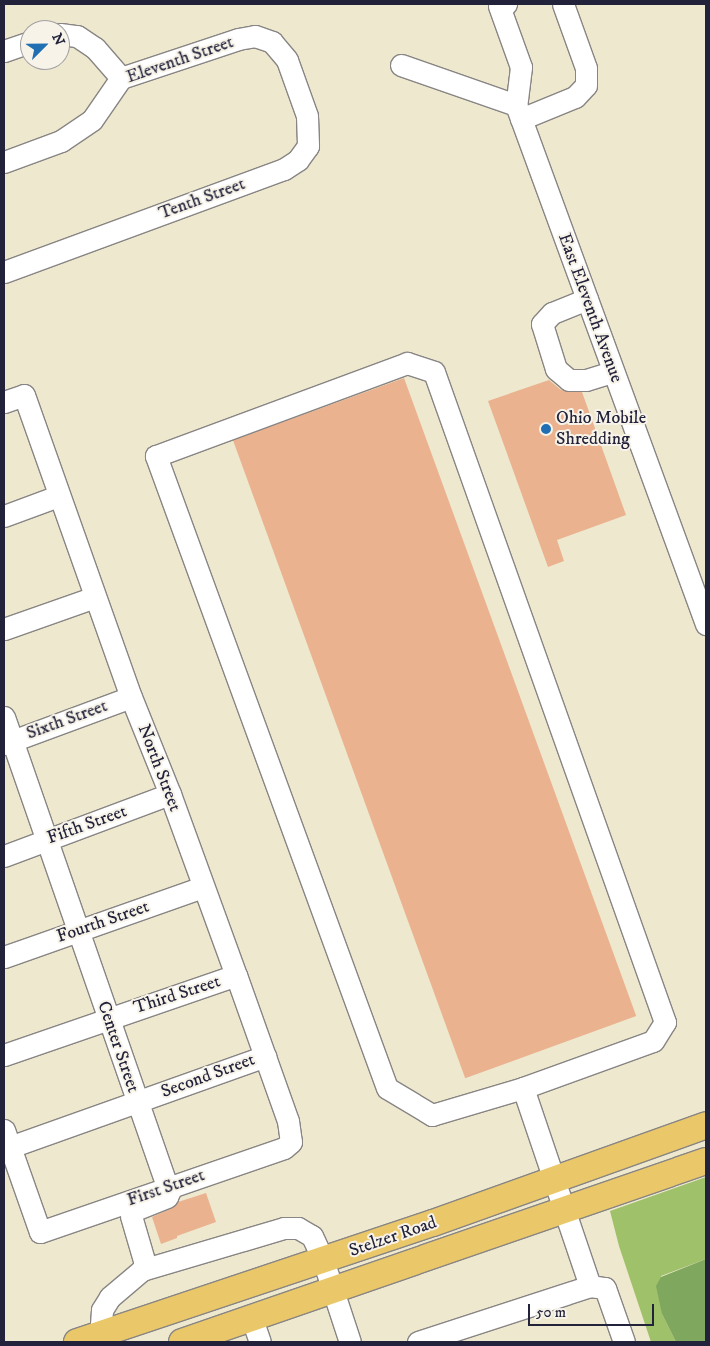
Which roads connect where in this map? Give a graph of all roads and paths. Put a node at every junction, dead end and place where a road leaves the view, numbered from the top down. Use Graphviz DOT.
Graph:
graph roads {
  1 [pos="506,4"];
  2 [pos="563,4"];
  3 [pos="70,35"];
  4 [pos="20,45"];
  5 [pos="4,51"];
  6 [pos="287,60"];
  7 [pos="401,65"];
  8 [pos="121,78"];
  9 [pos="518,112"];
  10 [pos="4,162"];
  11 [pos="4,272"];
  12 [pos="587,299"];
  13 [pos="614,372"];
  14 [pos="14,398"];
  15 [pos="58,496"];
  16 [pos="4,516"];
  17 [pos="95,597"];
  18 [pos="706,624"];
  19 [pos="4,630"];
  20 [pos="131,697"];
  21 [pos="4,717"];
  22 [pos="8,742"];
  23 [pos="170,794"];
  24 [pos="47,840"];
  25 [pos="4,856"];
  26 [pos="203,887"];
  27 [pos="78,931"];
  28 [pos="4,957"];
  29 [pos="236,975"];
  30 [pos="109,1017"];
  31 [pos="4,1054"];
  32 [pos="265,1056"];
  33 [pos="523,1088"];
  34 [pos="137,1102"];
  35 [pos="706,1125"];
  36 [pos="7,1139"];
  37 [pos="291,1142"];
  38 [pos="706,1161"];
  39 [pos="554,1180"];
  40 [pos="168,1187"];
  41 [pos="566,1211"];
  42 [pos="323,1260"];
  43 [pos="142,1270"];
  44 [pos="590,1286"];
  45 [pos="333,1291"];
  46 [pos="256,1331"];
  47 [pos="105,1338"];
  48 [pos="77,1342"];
  49 [pos="182,1342"];
  50 [pos="350,1342"];
  51 [pos="418,1342"];
  52 [pos="624,1342"];
  1 -- 9 [label="street"];
  2 -- 9 [label="street"];
  3 -- 8 [label="street"];
  4 -- 5 [label="street"];
  6 -- 8 [label="street, Eleventh Street"];
  6 -- 11 [label="street, Tenth Street"];
  7 -- 9 [label="street"];
  8 -- 10 [label="street, Eleventh Street"];
  9 -- 12 [label="street, East Eleventh Avenue"];
  12 -- 13 [label="street, East Eleventh Avenue"];
  12 -- 13 [label="street"];
  13 -- 18 [label="street, East Eleventh Avenue"];
  14 -- 15 [label="street, North Street"];
  15 -- 16 [label="street"];
  15 -- 17 [label="street, North Street"];
  17 -- 19 [label="street"];
  17 -- 20 [label="street, North Street"];
  20 -- 22 [label="street, Sixth Street"];
  20 -- 23 [label="street, North Street"];
  21 -- 22 [label="street, Center Street"];
  22 -- 24 [label="street, Center Street"];
  23 -- 24 [label="street, Fifth Street"];
  23 -- 26 [label="street, North Street"];
  24 -- 25 [label="street, Fifth Street"];
  24 -- 27 [label="street, Center Street"];
  26 -- 27 [label="street, Fourth Street"];
  26 -- 29 [label="street, North Street"];
  27 -- 28 [label="street, Fourth Street"];
  27 -- 30 [label="street, Center Street"];
  29 -- 30 [label="street, Third Street"];
  29 -- 32 [label="street, North Street"];
  30 -- 31 [label="street, Third Street"];
  30 -- 34 [label="street, Center Street"];
  32 -- 34 [label="street, Second Street"];
  32 -- 37 [label="street, North Street"];
  33 -- 33 [label="street"];
  33 -- 39 [label="street"];
  34 -- 36 [label="street, Second Street"];
  34 -- 40 [label="street, Center Street"];
  35 -- 39 [label="main road, Stelzer Road"];
  36 -- 40 [label="street, First Street"];
  37 -- 40 [label="street, First Street"];
  38 -- 41 [label="main road, Stelzer Road"];
  39 -- 41 [label="street"];
  39 -- 42 [label="main road, Stelzer Road"];
  40 -- 43 [label="street"];
  41 -- 44 [label="street"];
  41 -- 45 [label="main road, Stelzer Road"];
  42 -- 43 [label="street"];
  42 -- 45 [label="street"];
  42 -- 47 [label="main road, Stelzer Road"];
  43 -- 47 [label="street"];
  44 -- 51 [label="street"];
  44 -- 52 [label="street"];
  45 -- 46 [label="main road, Stelzer Road"];
  45 -- 50 [label="street"];
  46 -- 49 [label="main road, Stelzer Road"];
  47 -- 48 [label="main road, Stelzer Road"];
}
